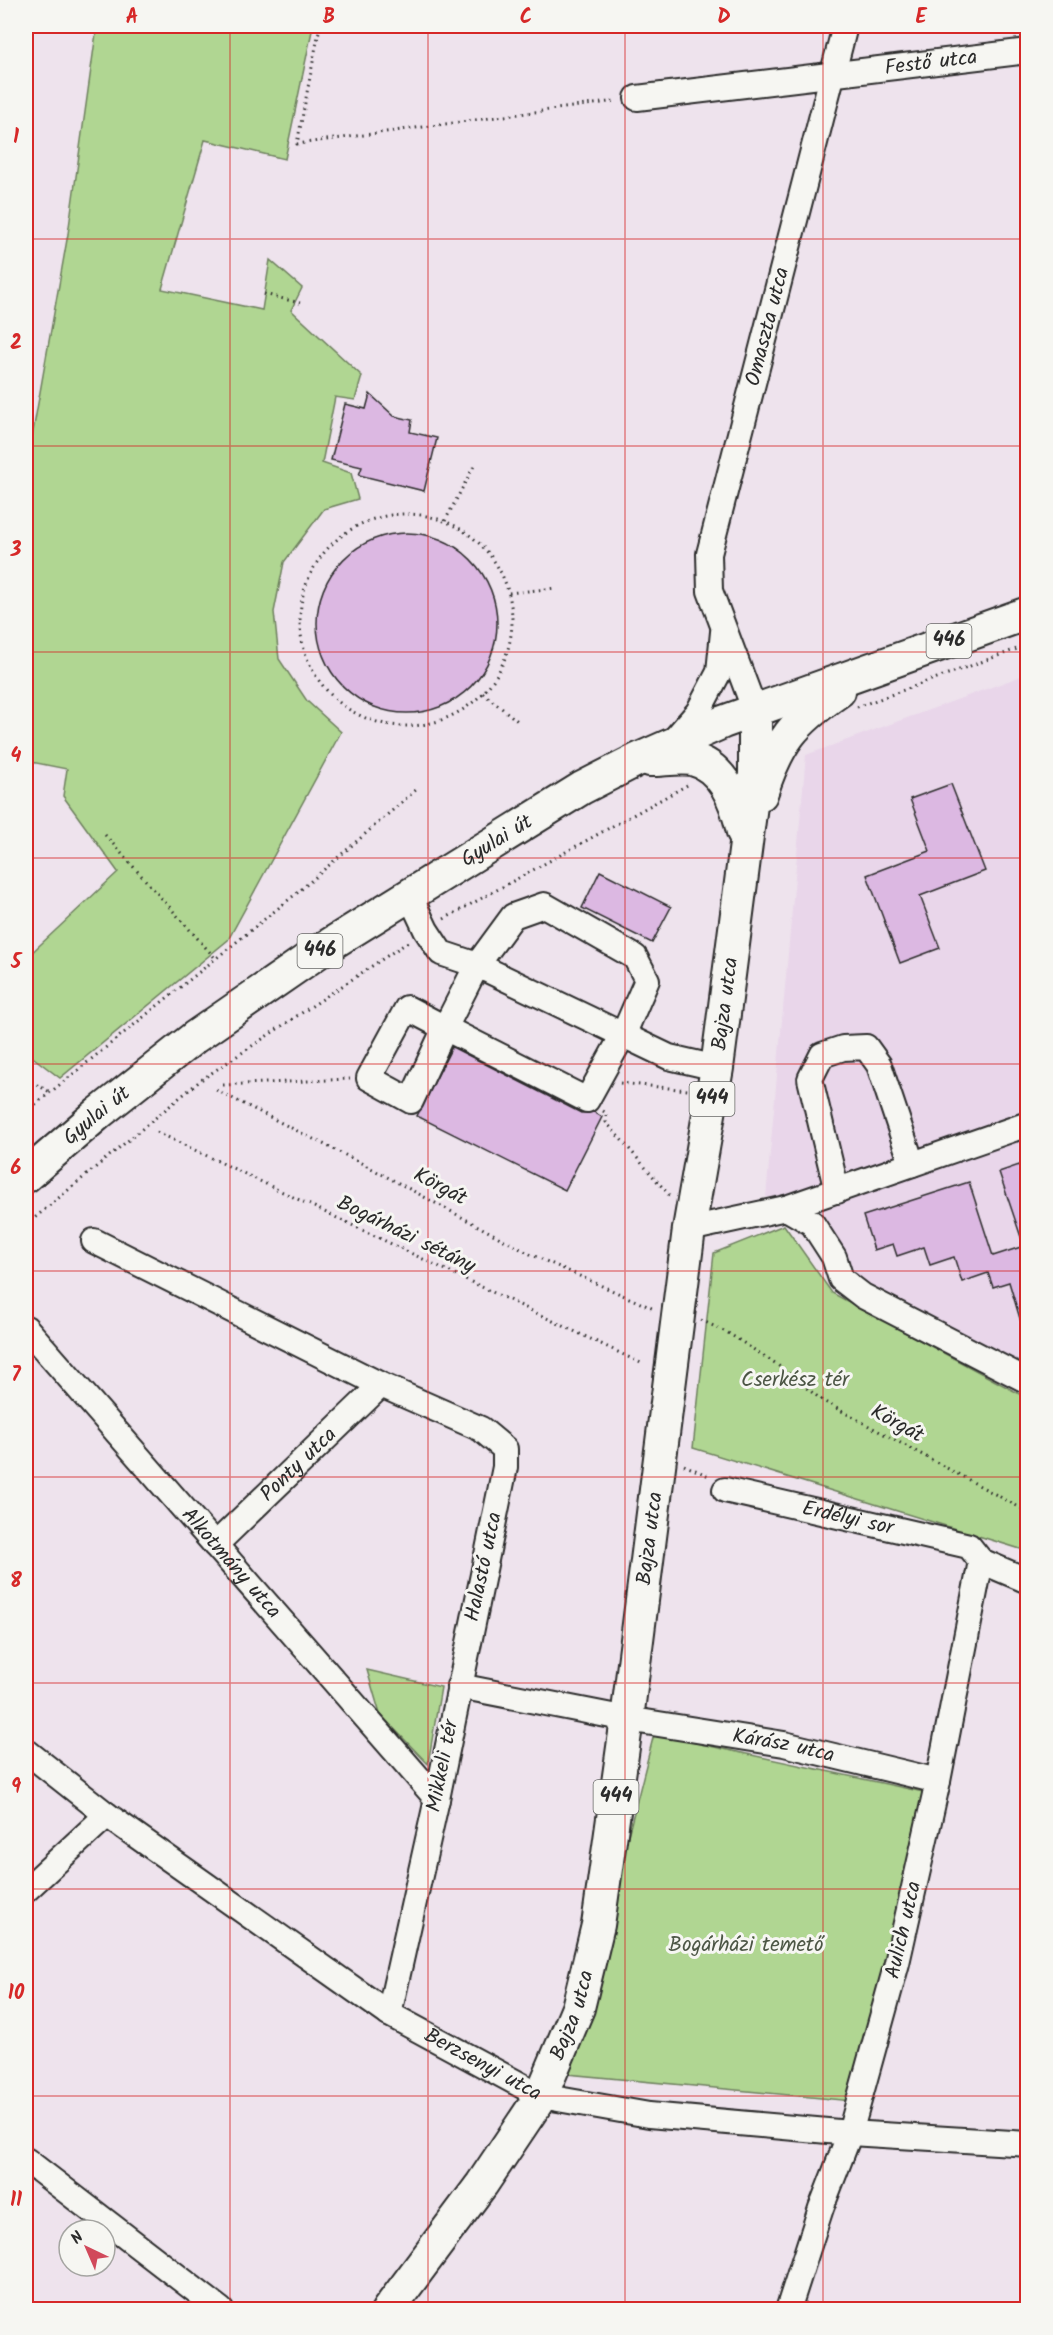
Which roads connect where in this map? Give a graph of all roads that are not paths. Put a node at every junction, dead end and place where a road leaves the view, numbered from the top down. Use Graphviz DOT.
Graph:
graph roads {
  1 [pos="845,26"];
  2 [pos="1028,51"];
  3 [pos="832,75"];
  4 [pos="636,98"];
  5 [pos="1028,613"];
  6 [pos="723,627"];
  7 [pos="871,668"];
  8 [pos="755,711"];
  9 [pos="668,746"];
  10 [pos="637,760"];
  11 [pos="746,843"];
  12 [pos="410,896"];
  13 [pos="477,965"];
  14 [pos="445,1028"];
  15 [pos="624,1033"];
  16 [pos="715,1082"];
  17 [pos="1028,1124"];
  18 [pos="912,1164"];
  19 [pos="26,1176"];
  20 [pos="837,1191"];
  21 [pos="786,1208"];
  22 [pos="690,1225"];
  23 [pos="94,1241"];
  24 [pos="26,1328"];
  25 [pos="1028,1381"];
  26 [pos="381,1385"];
  27 [pos="726,1490"];
  28 [pos="215,1545"];
  29 [pos="975,1553"];
  30 [pos="1028,1581"];
  31 [pos="459,1686"];
  32 [pos="627,1719"];
  33 [pos="26,1751"];
  34 [pos="938,1781"];
  35 [pos="437,1799"];
  36 [pos="107,1815"];
  37 [pos="26,1890"];
  38 [pos="389,2014"];
  39 [pos="540,2096"];
  40 [pos="850,2133"];
  41 [pos="1028,2144"];
  42 [pos="26,2160"];
  43 [pos="221,2310"];
  44 [pos="388,2310"];
  45 [pos="788,2310"];
  1 -- 3 [label="street, Omaszta utca"];
  2 -- 3 [label="street, Festő utca"];
  3 -- 4 [label="street, Festő utca"];
  3 -- 6 [label="street, Omaszta utca"];
  5 -- 7 [label="main road, Gyulai út / 446"];
  6 -- 8 [label="street, Omaszta utca"];
  6 -- 9 [label="street, Omaszta utca"];
  7 -- 8 [label="main road, Gyulai út / 446"];
  7 -- 11 [label="main road"];
  8 -- 9 [label="main road, Gyulai út / 446"];
  8 -- 11 [label="main road, Bajza utca / 444"];
  9 -- 10 [label="main road, Gyulai út / 446"];
  10 -- 11 [label="main road"];
  10 -- 12 [label="main road, Gyulai út / 446"];
  11 -- 16 [label="main road, Bajza utca / 444"];
  12 -- 13 [label="street"];
  12 -- 19 [label="main road, Gyulai út / 446"];
  13 -- 14 [label="street"];
  13 -- 15 [label="street"];
  13 -- 15 [label="street"];
  14 -- 14 [label="street"];
  14 -- 15 [label="street"];
  15 -- 16 [label="street"];
  16 -- 22 [label="main road, Bajza utca / 444"];
  17 -- 18 [label="street"];
  18 -- 20 [label="street"];
  18 -- 20 [label="street"];
  20 -- 21 [label="street"];
  21 -- 22 [label="street"];
  21 -- 25 [label="street"];
  22 -- 32 [label="main road, Bajza utca / 444"];
  23 -- 26 [label="street"];
  24 -- 28 [label="street, Alkotmány utca"];
  26 -- 28 [label="street, Ponty utca"];
  26 -- 31 [label="street, Halastó utca"];
  27 -- 29 [label="street, Erdélyi sor"];
  28 -- 35 [label="street, Alkotmány utca"];
  29 -- 30 [label="street, Erdélyi sor"];
  29 -- 34 [label="street, Aulich utca"];
  31 -- 32 [label="street"];
  31 -- 35 [label="street, Mikkeli tér"];
  32 -- 34 [label="street, Kárász utca"];
  32 -- 39 [label="main road, Bajza utca / 444"];
  33 -- 36 [label="street, Berzsenyi utca"];
  34 -- 40 [label="street, Aulich utca"];
  35 -- 38 [label="street, Mikkeli tér"];
  36 -- 37 [label="street"];
  36 -- 38 [label="street, Berzsenyi utca"];
  38 -- 39 [label="street, Berzsenyi utca"];
  39 -- 40 [label="street, Berzsenyi utca"];
  39 -- 44 [label="main road, Bajza utca / 444"];
  40 -- 41 [label="street, Berzsenyi utca"];
  40 -- 45 [label="street, Aulich utca"];
  42 -- 43 [label="street"];
}
